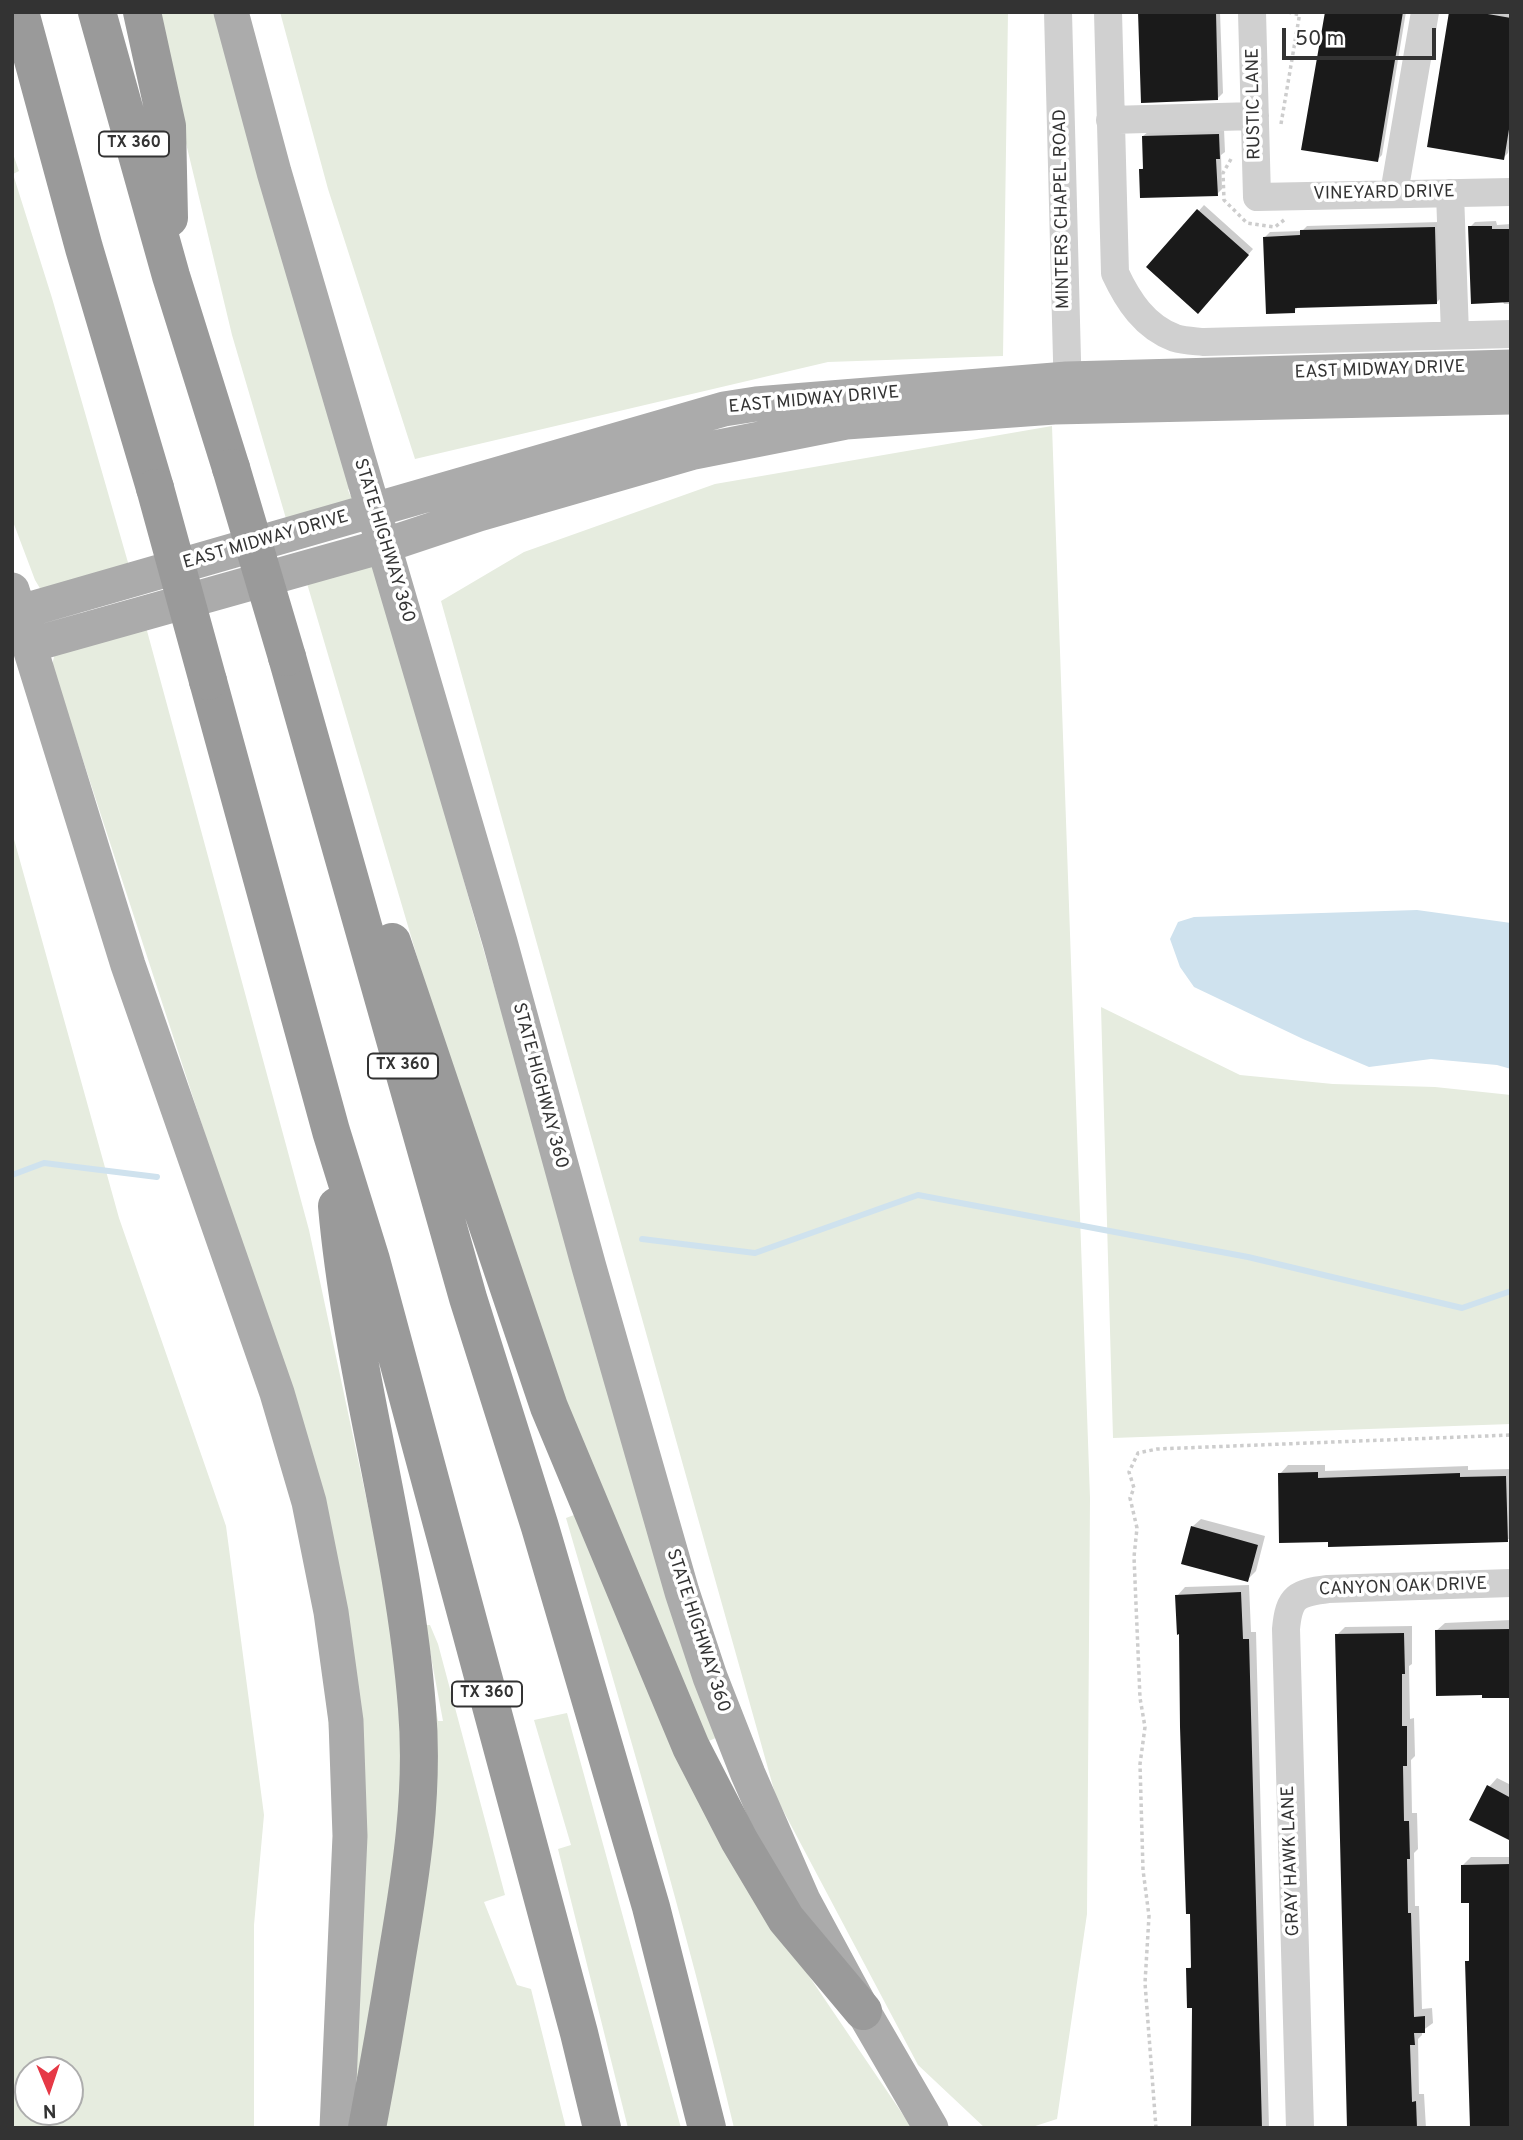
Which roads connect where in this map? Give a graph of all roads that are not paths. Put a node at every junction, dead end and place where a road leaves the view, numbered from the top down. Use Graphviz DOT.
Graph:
graph roads {
  1 [pos="20,12"];
  2 [pos="97,12"];
  3 [pos="142,12"];
  4 [pos="231,12"];
  5 [pos="1058,12"];
  6 [pos="1108,12"];
  7 [pos="1252,12"];
  8 [pos="1425,12"];
  9 [pos="12,73"];
  10 [pos="1110,120"];
  11 [pos="1264,122"];
  12 [pos="1511,192"];
  13 [pos="1450,193"];
  14 [pos="1394,194"];
  15 [pos="1257,197"];
  16 [pos="84,248"];
  17 [pos="171,276"];
  18 [pos="1455,334"];
  19 [pos="1511,334"];
  20 [pos="1511,367"];
  21 [pos="1068,393"];
  22 [pos="1511,397"];
  23 [pos="373,510"];
  24 [pos="383,545"];
  25 [pos="16,601"];
  26 [pos="31,645"];
  27 [pos="337,835"];
  28 [pos="331,1131"];
  29 [pos="1511,1583"];
  30 [pos="1296,1597"];
  31 [pos="863,2011"];
  32 [pos="337,2128"];
  33 [pos="367,2128"];
  34 [pos="602,2128"];
  35 [pos="707,2128"];
  36 [pos="930,2128"];
  37 [pos="1300,2128"];
  1 -- 16 [label="highway, TX 360"];
  2 -- 17 [label="highway, TX 360"];
  3 -- 17 [label="highway"];
  4 -- 23 [label="main road, STATE HIGHWAY 360"];
  5 -- 21 [label="street, MINTERS CHAPEL ROAD"];
  6 -- 10 [label="street"];
  7 -- 11 [label="street, RUSTIC LANE"];
  8 -- 14 [label="street"];
  9 -- 16 [label="highway"];
  10 -- 11 [label="street"];
  10 -- 18 [label="street"];
  11 -- 15 [label="street, RUSTIC LANE"];
  12 -- 13 [label="street, VINEYARD DRIVE"];
  13 -- 14 [label="street, VINEYARD DRIVE"];
  13 -- 18 [label="street"];
  14 -- 15 [label="street, VINEYARD DRIVE"];
  16 -- 28 [label="highway, TX 360, bridge"];
  17 -- 27 [label="highway, TX 360, bridge"];
  18 -- 19 [label="street"];
  20 -- 21 [label="main road, EAST MIDWAY DRIVE"];
  21 -- 22 [label="main road, EAST MIDWAY DRIVE"];
  21 -- 23 [label="main road, EAST MIDWAY DRIVE"];
  21 -- 24 [label="main road, EAST MIDWAY DRIVE"];
  23 -- 24 [label="main road, STATE HIGHWAY 360"];
  23 -- 25 [label="main road, EAST MIDWAY DRIVE"];
  24 -- 26 [label="main road, EAST MIDWAY DRIVE"];
  24 -- 31 [label="main road, STATE HIGHWAY 360"];
  25 -- 26 [label="main road"];
  26 -- 32 [label="main road"];
  27 -- 31 [label="highway"];
  27 -- 35 [label="highway, TX 360"];
  28 -- 33 [label="highway"];
  28 -- 34 [label="highway, TX 360"];
  29 -- 30 [label="street, CANYON OAK DRIVE"];
  30 -- 37 [label="street, GRAY HAWK LANE"];
  31 -- 36 [label="main road, STATE HIGHWAY 360"];
}
